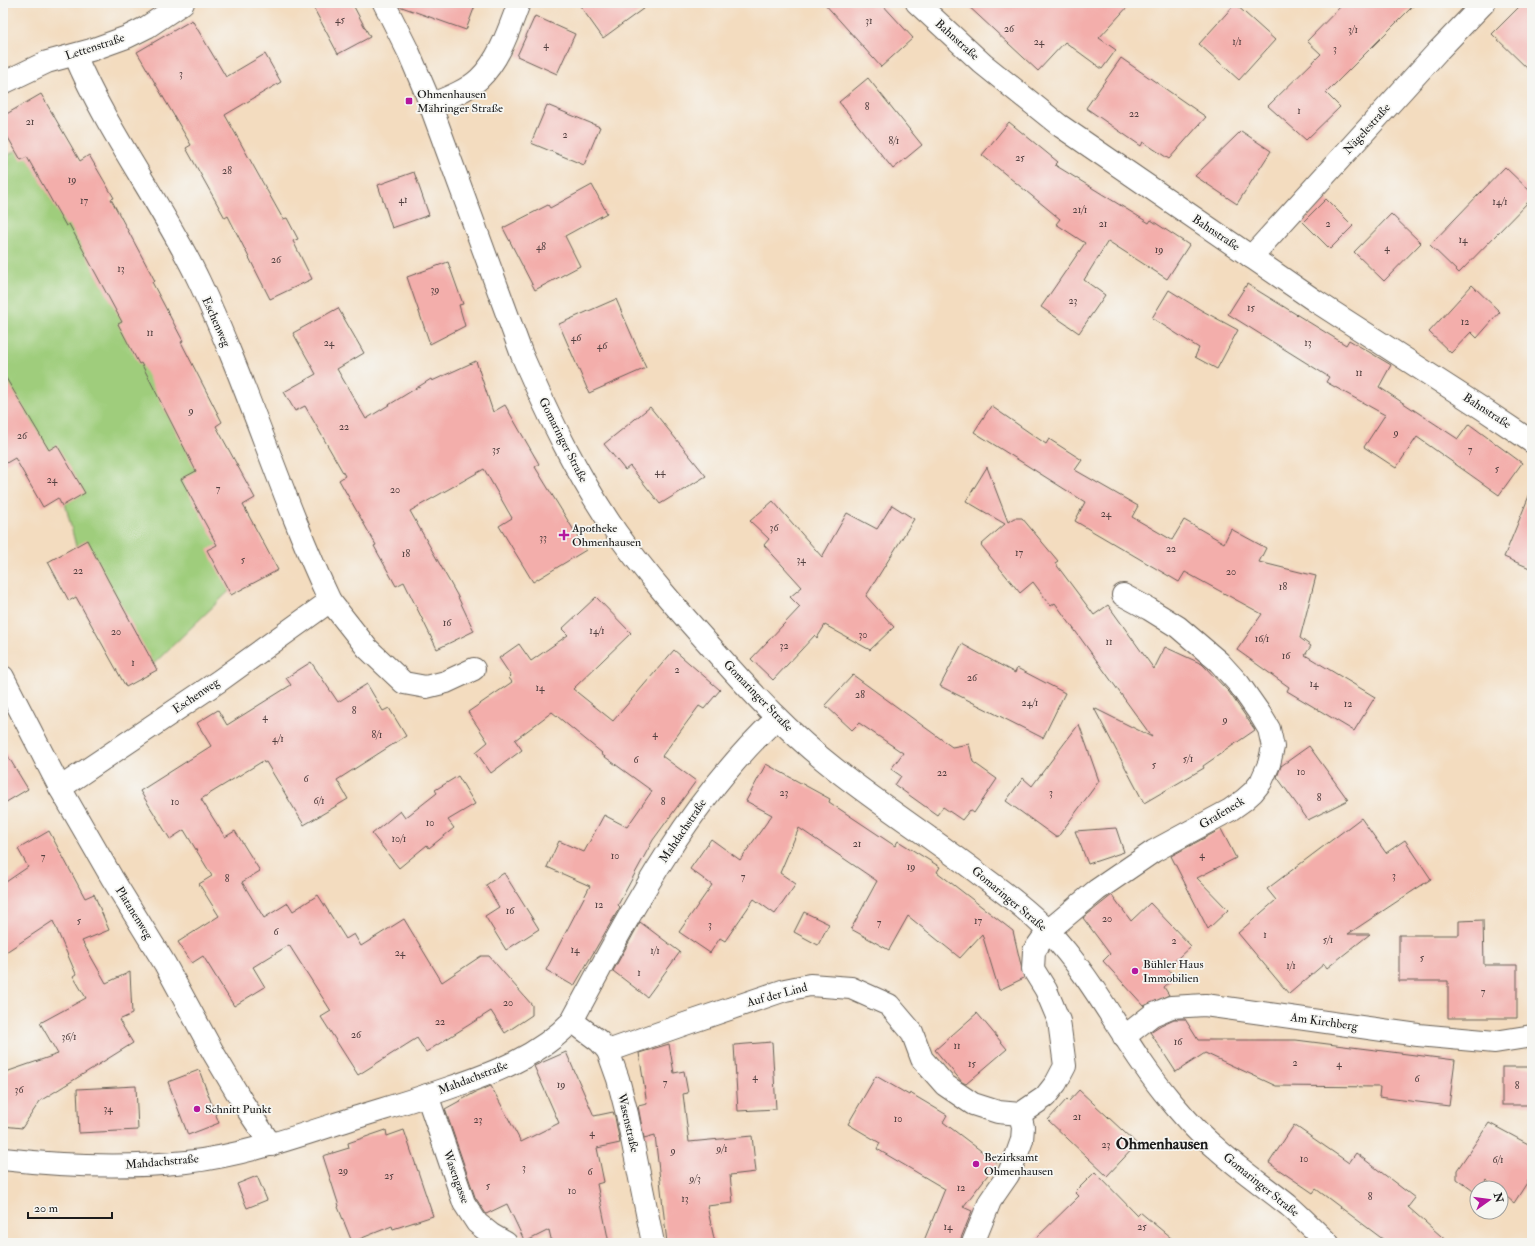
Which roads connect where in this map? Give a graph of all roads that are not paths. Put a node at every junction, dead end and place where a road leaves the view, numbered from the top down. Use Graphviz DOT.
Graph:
graph roads {
  1 [pos="183,3"];
  2 [pos="384,3"];
  3 [pos="519,3"];
  4 [pos="917,3"];
  5 [pos="1484,3"];
  6 [pos="75,54"];
  7 [pos="3,83"];
  8 [pos="430,105"];
  9 [pos="1251,257"];
  10 [pos="1532,442"];
  11 [pos="1123,595"];
  12 [pos="330,602"];
  13 [pos="474,669"];
  14 [pos="3,677"];
  15 [pos="777,718"];
  16 [pos="60,788"];
  17 [pos="1048,931"];
  18 [pos="572,1021"];
  19 [pos="1532,1036"];
  20 [pos="1124,1037"];
  21 [pos="608,1051"];
  22 [pos="427,1095"];
  23 [pos="1020,1114"];
  24 [pos="271,1145"];
  25 [pos="3,1159"];
  26 [pos="506,1243"];
  27 [pos="653,1243"];
  28 [pos="973,1243"];
  29 [pos="1328,1243"];
  1 -- 6 [label="street, Lettenstraße"];
  2 -- 8 [label="street, Gomaringer Straße"];
  3 -- 8 [label="street"];
  4 -- 9 [label="street, Bahnstraße"];
  5 -- 9 [label="street, Nägelestraße"];
  6 -- 7 [label="street, Lettenstraße"];
  6 -- 12 [label="street, Eschenweg"];
  8 -- 15 [label="street, Gomaringer Straße"];
  9 -- 10 [label="street, Bahnstraße"];
  11 -- 17 [label="street, Grafeneck"];
  12 -- 13 [label="street, Eschenweg"];
  12 -- 16 [label="street, Eschenweg"];
  14 -- 16 [label="street, Platanenweg"];
  15 -- 17 [label="street, Gomaringer Straße"];
  15 -- 18 [label="street, Mahdachstraße"];
  16 -- 24 [label="street, Platanenweg"];
  17 -- 20 [label="street, Gomaringer Straße"];
  17 -- 23 [label="street"];
  18 -- 21 [label="street, Wasenstraße"];
  18 -- 22 [label="street, Mahdachstraße"];
  19 -- 20 [label="street, Am Kirchberg"];
  20 -- 29 [label="street, Gomaringer Straße"];
  21 -- 23 [label="street, Auf der Lind"];
  21 -- 27 [label="street, Wasenstraße"];
  22 -- 24 [label="street, Mahdachstraße"];
  22 -- 26 [label="street, Wasengasse"];
  23 -- 28 [label="street"];
  24 -- 25 [label="street, Mahdachstraße"];
}
